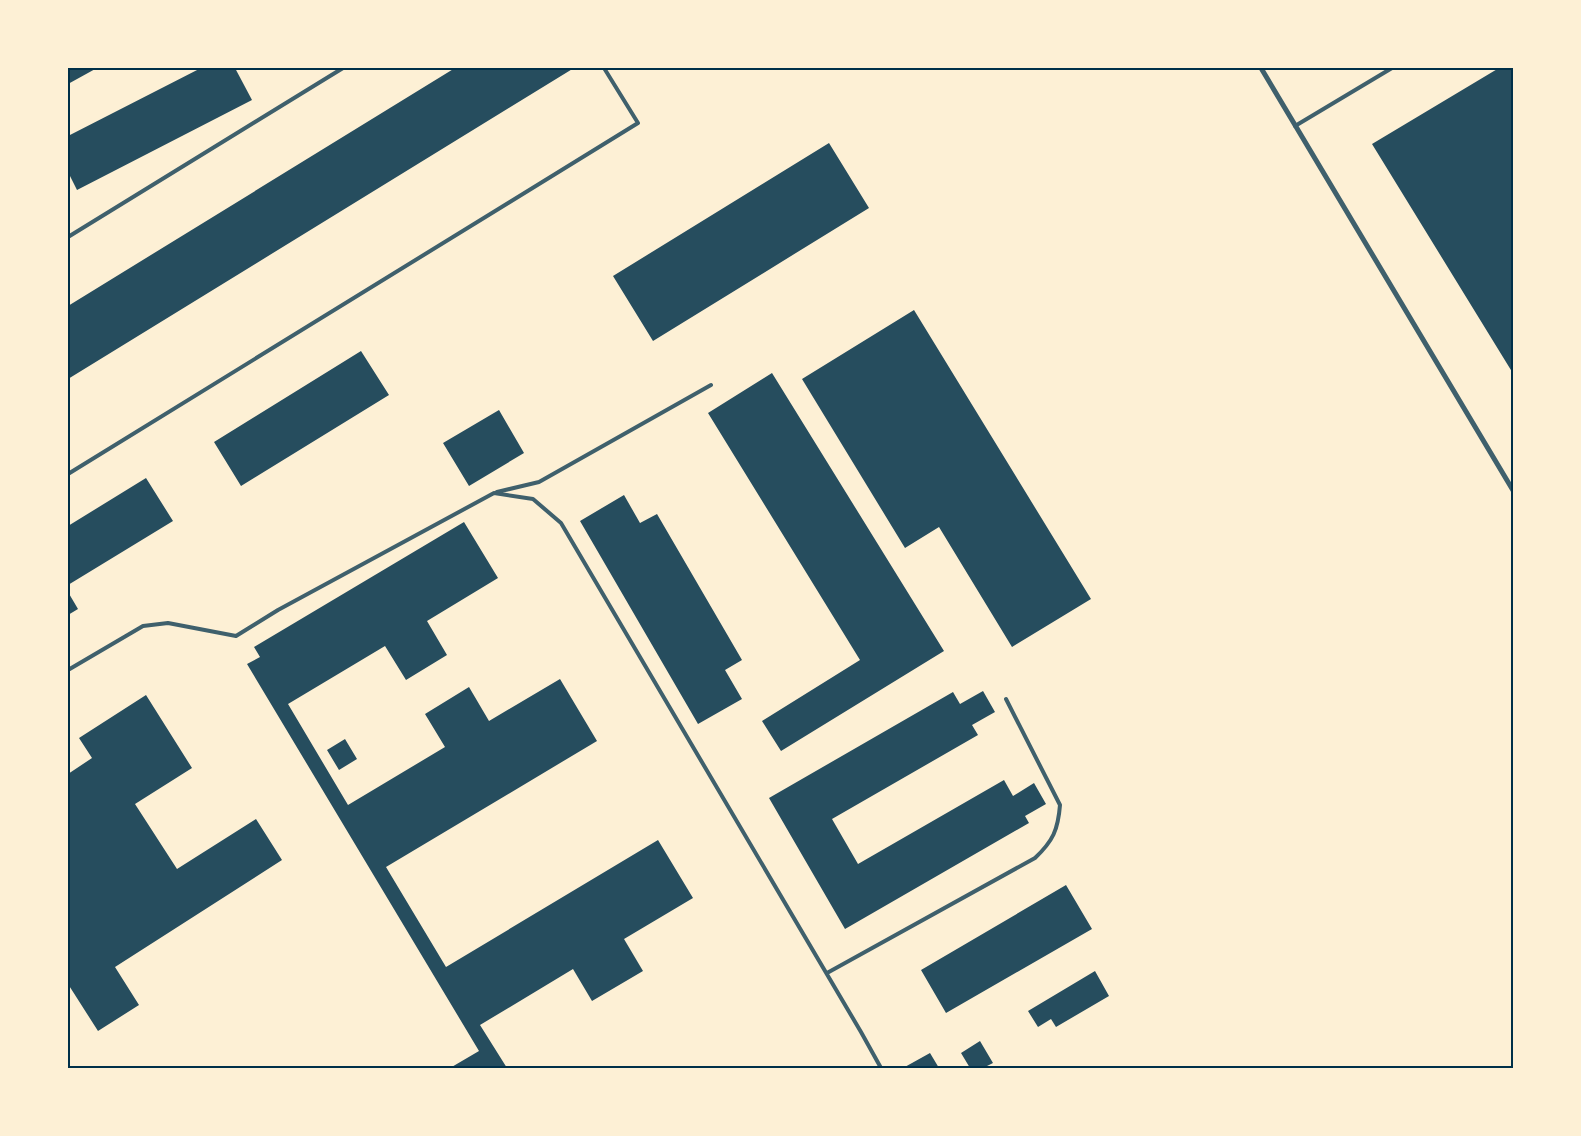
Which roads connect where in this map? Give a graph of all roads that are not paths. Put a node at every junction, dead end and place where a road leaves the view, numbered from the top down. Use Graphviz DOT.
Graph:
graph roads {
  1 [pos="343,68"];
  2 [pos="604,68"];
  3 [pos="1260,68"];
  4 [pos="1392,68"];
  5 [pos="1295,126"];
  6 [pos="68,237"];
  7 [pos="711,386"];
  8 [pos="68,474"];
  9 [pos="1514,492"];
  10 [pos="494,493"];
  11 [pos="68,670"];
  12 [pos="1006,699"];
  13 [pos="827,973"];
  14 [pos="881,1068"];
  1 -- 6 [label="lane"];
  2 -- 8 [label="lane"];
  3 -- 5 [label="street"];
  4 -- 5 [label="lane"];
  5 -- 9 [label="street"];
  7 -- 10 [label="lane"];
  10 -- 11 [label="lane"];
  10 -- 13 [label="lane"];
  12 -- 13 [label="lane"];
  13 -- 14 [label="lane"];
}
